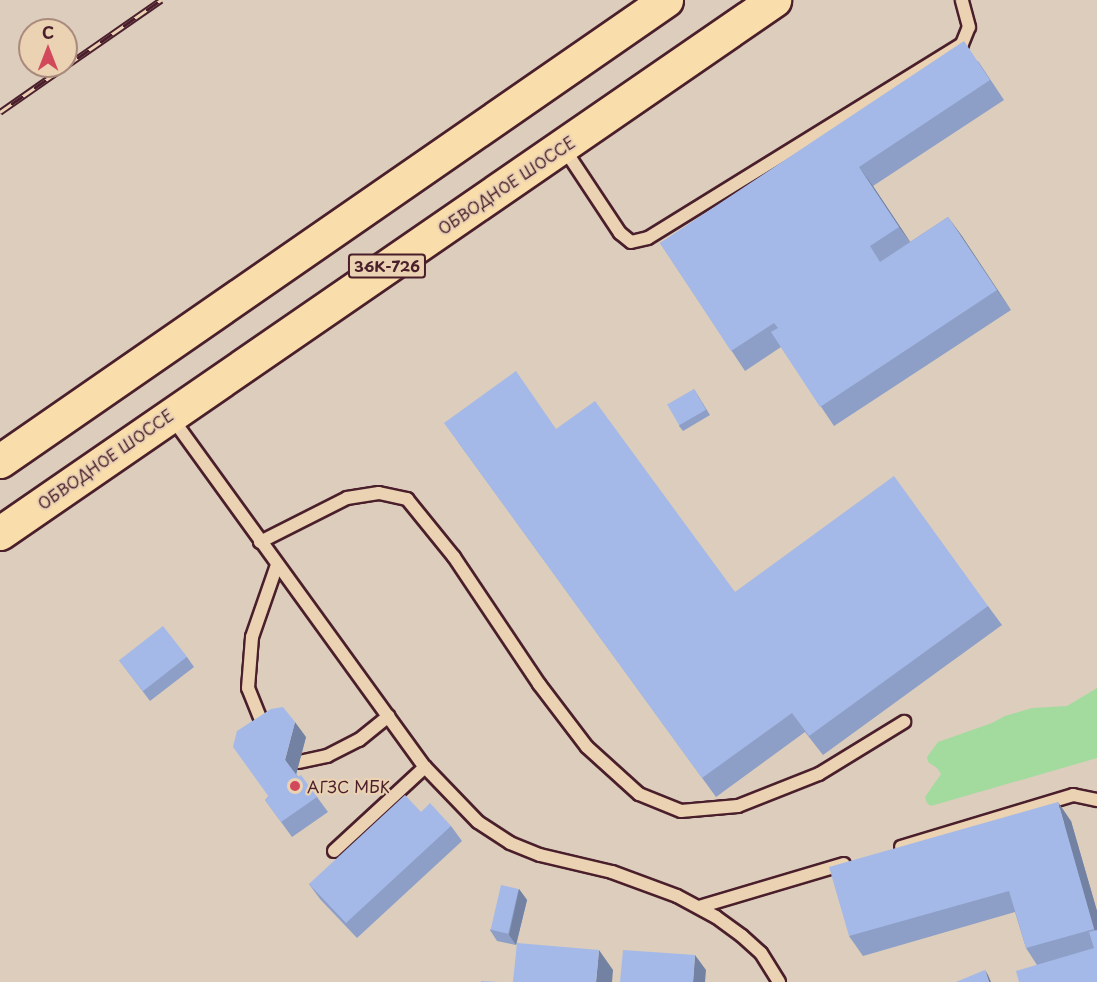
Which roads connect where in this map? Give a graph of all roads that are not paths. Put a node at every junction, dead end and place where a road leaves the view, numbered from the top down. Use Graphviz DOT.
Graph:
graph roads {
  1 [pos="666,0"];
  2 [pos="774,0"];
  3 [pos="962,0"];
  4 [pos="563,146"];
  5 [pos="169,414"];
  6 [pos="0,461"];
  7 [pos="0,533"];
  8 [pos="260,542"];
  9 [pos="277,565"];
  10 [pos="389,716"];
  11 [pos="904,722"];
  12 [pos="266,733"];
  13 [pos="299,762"];
  14 [pos="425,767"];
  15 [pos="1097,790"];
  16 [pos="1073,795"];
  17 [pos="1097,800"];
  18 [pos="891,850"];
  19 [pos="334,851"];
  20 [pos="857,860"];
  21 [pos="699,907"];
  22 [pos="779,982"];
  1 -- 6 [label="main road"];
  2 -- 4 [label="main road, ОБВОДНОЕ ШОССЕ / 36К-726"];
  3 -- 4 [label="lane"];
  4 -- 5 [label="main road, ОБВОДНОЕ ШОССЕ / 36К-726"];
  5 -- 7 [label="main road, ОБВОДНОЕ ШОССЕ / 36К-726"];
  5 -- 8 [label="lane"];
  8 -- 9 [label="lane"];
  8 -- 11 [label="lane"];
  9 -- 10 [label="lane"];
  9 -- 12 [label="lane"];
  10 -- 13 [label="lane"];
  10 -- 14 [label="lane"];
  14 -- 19 [label="lane"];
  14 -- 21 [label="lane"];
  15 -- 16 [label="lane"];
  16 -- 17 [label="lane"];
  16 -- 18 [label="lane"];
  20 -- 21 [label="lane"];
  21 -- 22 [label="lane"];
}
